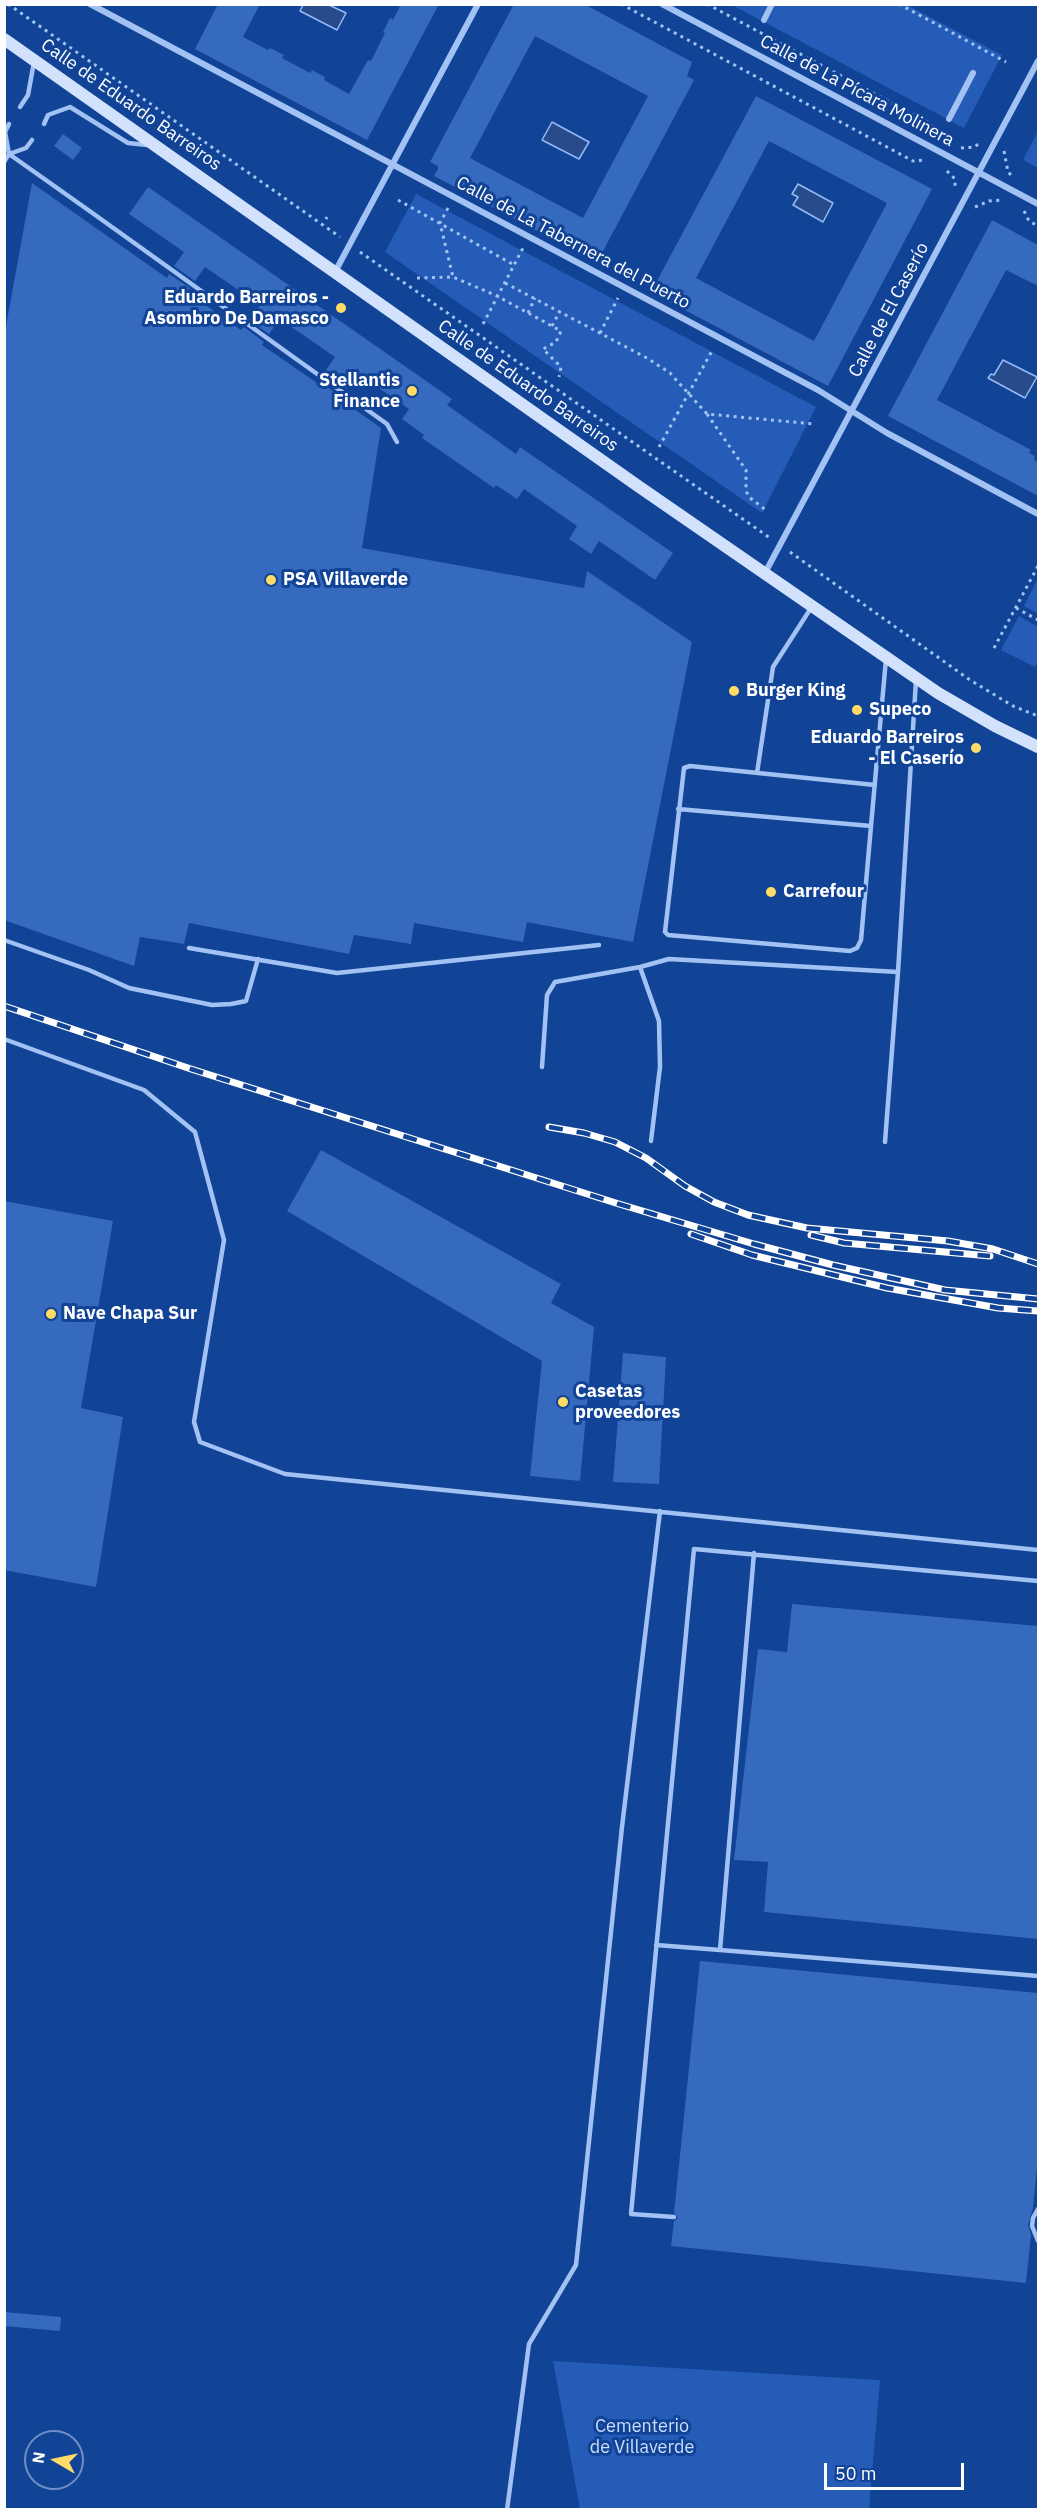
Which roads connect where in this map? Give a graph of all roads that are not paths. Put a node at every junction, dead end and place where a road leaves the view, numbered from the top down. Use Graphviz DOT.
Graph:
graph roads {
  1 [pos="90,4"];
  2 [pos="478,4"];
  3 [pos="662,4"];
  4 [pos="772,4"];
  5 [pos="764,20"];
  6 [pos="4,39"];
  7 [pos="34,59"];
  8 [pos="1038,61"];
  9 [pos="973,73"];
  10 [pos="20,107"];
  11 [pos="949,119"];
  12 [pos="9,124"];
  13 [pos="44,124"];
  14 [pos="32,140"];
  15 [pos="156,145"];
  16 [pos="9,154"];
  17 [pos="4,162"];
  18 [pos="393,164"];
  19 [pos="979,173"];
  20 [pos="1038,204"];
  21 [pos="335,272"];
  22 [pos="852,412"];
  23 [pos="397,442"];
  24 [pos="1038,514"];
  25 [pos="765,573"];
  26 [pos="812,606"];
  27 [pos="886,657"];
  28 [pos="916,678"];
  29 [pos="1038,747"];
  30 [pos="757,773"];
  31 [pos="875,785"];
  32 [pos="678,809"];
  33 [pos="871,825"];
  34 [pos="4,940"];
  35 [pos="598,945"];
  36 [pos="189,948"];
  37 [pos="258,959"];
  38 [pos="640,967"];
  39 [pos="898,972"];
  40 [pos="4,1039"];
  41 [pos="542,1067"];
  42 [pos="651,1141"];
  43 [pos="885,1142"];
  44 [pos="660,1511"];
  45 [pos="1038,1550"];
  46 [pos="754,1553"];
  47 [pos="1038,1581"];
  48 [pos="656,1945"];
  49 [pos="720,1950"];
  50 [pos="1038,1976"];
  51 [pos="1038,2210"];
  52 [pos="674,2217"];
  53 [pos="1038,2241"];
  54 [pos="507,2510"];
  1 -- 18 [label="street, Calle de La Tabernera del Puerto"];
  2 -- 18 [label="street"];
  3 -- 19 [label="street, Calle de La Pícara Molinera"];
  4 -- 5 [label="street"];
  6 -- 7 [label="street, Calle de Eduardo Barreiros"];
  7 -- 10 [label="lane"];
  7 -- 15 [label="street, Calle de Eduardo Barreiros"];
  8 -- 19 [label="street, Calle de El Caserío"];
  9 -- 11 [label="street"];
  12 -- 16 [label="lane"];
  13 -- 15 [label="lane"];
  14 -- 16 [label="lane"];
  15 -- 21 [label="street, Calle de Eduardo Barreiros"];
  16 -- 17 [label="lane"];
  16 -- 23 [label="lane"];
  18 -- 21 [label="street"];
  18 -- 22 [label="street, Calle de La Tabernera del Puerto"];
  19 -- 20 [label="street, Calle de La Pícara Molinera"];
  19 -- 22 [label="street, Calle de El Caserío"];
  21 -- 25 [label="street, Calle de Eduardo Barreiros"];
  22 -- 24 [label="street, Calle de La Tabernera del Puerto"];
  22 -- 25 [label="street, Calle de El Caserío"];
  25 -- 26 [label="street, Calle de Eduardo Barreiros"];
  26 -- 27 [label="street, Calle de Eduardo Barreiros"];
  26 -- 30 [label="lane"];
  27 -- 28 [label="street, Calle de Eduardo Barreiros"];
  27 -- 31 [label="lane"];
  28 -- 29 [label="street, Calle de Eduardo Barreiros"];
  28 -- 39 [label="lane"];
  30 -- 31 [label="lane"];
  30 -- 32 [label="lane"];
  31 -- 33 [label="lane"];
  32 -- 33 [label="lane"];
  32 -- 33 [label="lane"];
  34 -- 37 [label="lane"];
  35 -- 37 [label="lane"];
  36 -- 37 [label="lane"];
  38 -- 39 [label="lane"];
  38 -- 41 [label="lane"];
  38 -- 42 [label="lane"];
  39 -- 43 [label="lane"];
  40 -- 44 [label="lane"];
  44 -- 45 [label="lane"];
  44 -- 54 [label="lane"];
  46 -- 47 [label="lane"];
  46 -- 48 [label="lane"];
  46 -- 49 [label="lane"];
  48 -- 49 [label="lane"];
  48 -- 52 [label="lane"];
  49 -- 50 [label="lane"];
  51 -- 53 [label="lane"];
}
